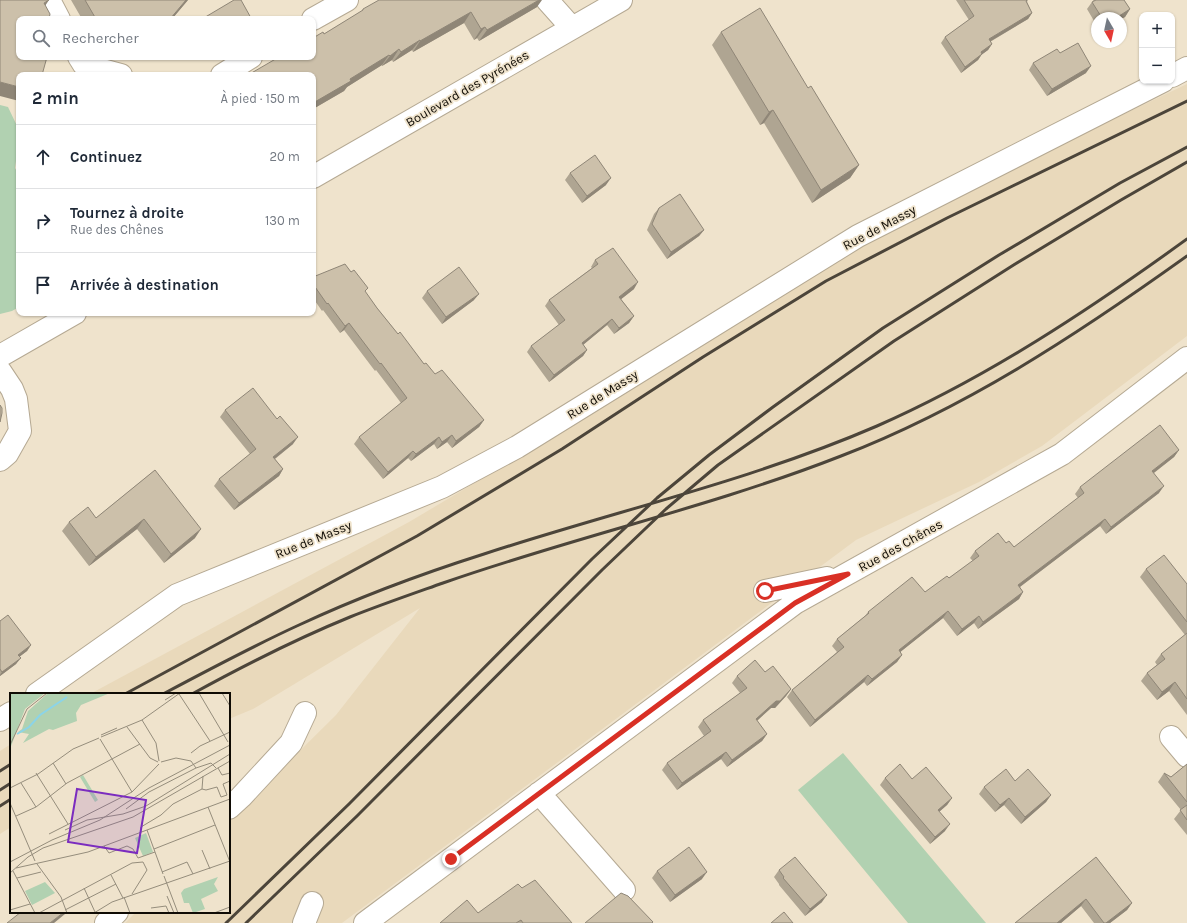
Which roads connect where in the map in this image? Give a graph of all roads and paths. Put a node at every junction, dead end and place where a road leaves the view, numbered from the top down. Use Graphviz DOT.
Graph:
graph roads {
  1 [pos="49,0"];
  2 [pos="347,0"];
  3 [pos="547,0"];
  4 [pos="621,0"];
  5 [pos="57,16"];
  6 [pos="316,17"];
  7 [pos="572,28"];
  8 [pos="81,60"];
  9 [pos="246,60"];
  10 [pos="1187,68"];
  11 [pos="110,72"];
  12 [pos="227,72"];
  13 [pos="1175,74"];
  14 [pos="1157,84"];
  15 [pos="316,175"];
  16 [pos="70,316"];
  17 [pos="0,356"];
  18 [pos="1187,358"];
  19 [pos="0,370"];
  20 [pos="0,460"];
  21 [pos="848,574"];
  22 [pos="765,591"];
  23 [pos="38,693"];
  24 [pos="305,713"];
  25 [pos="10,714"];
  26 [pos="0,720"];
  27 [pos="1171,737"];
  28 [pos="1187,756"];
  29 [pos="540,793"];
  30 [pos="230,807"];
  31 [pos="624,890"];
  32 [pos="116,913"];
  33 [pos="106,923"];
  34 [pos="365,923"];
  1 -- 5 [label="street"];
  2 -- 6 [label="street"];
  3 -- 7 [label="street"];
  4 -- 7 [label="street, Boulevard des Pyrénées"];
  7 -- 15 [label="street, Boulevard des Pyrénées"];
  8 -- 11 [label="street"];
  9 -- 12 [label="street"];
  10 -- 13 [label="street"];
  14 -- 23 [label="street, Rue de Massy"];
  16 -- 17 [label="street"];
  18 -- 21 [label="street, Rue des Chênes"];
  19 -- 20 [label="street"];
  21 -- 22 [label="street"];
  21 -- 29 [label="street, Rue des Chênes"];
  24 -- 30 [label="street"];
  25 -- 26 [label="street"];
  27 -- 28 [label="street"];
  29 -- 31 [label="street"];
  29 -- 34 [label="street, Rue des Chênes"];
  32 -- 33 [label="street"];
}
